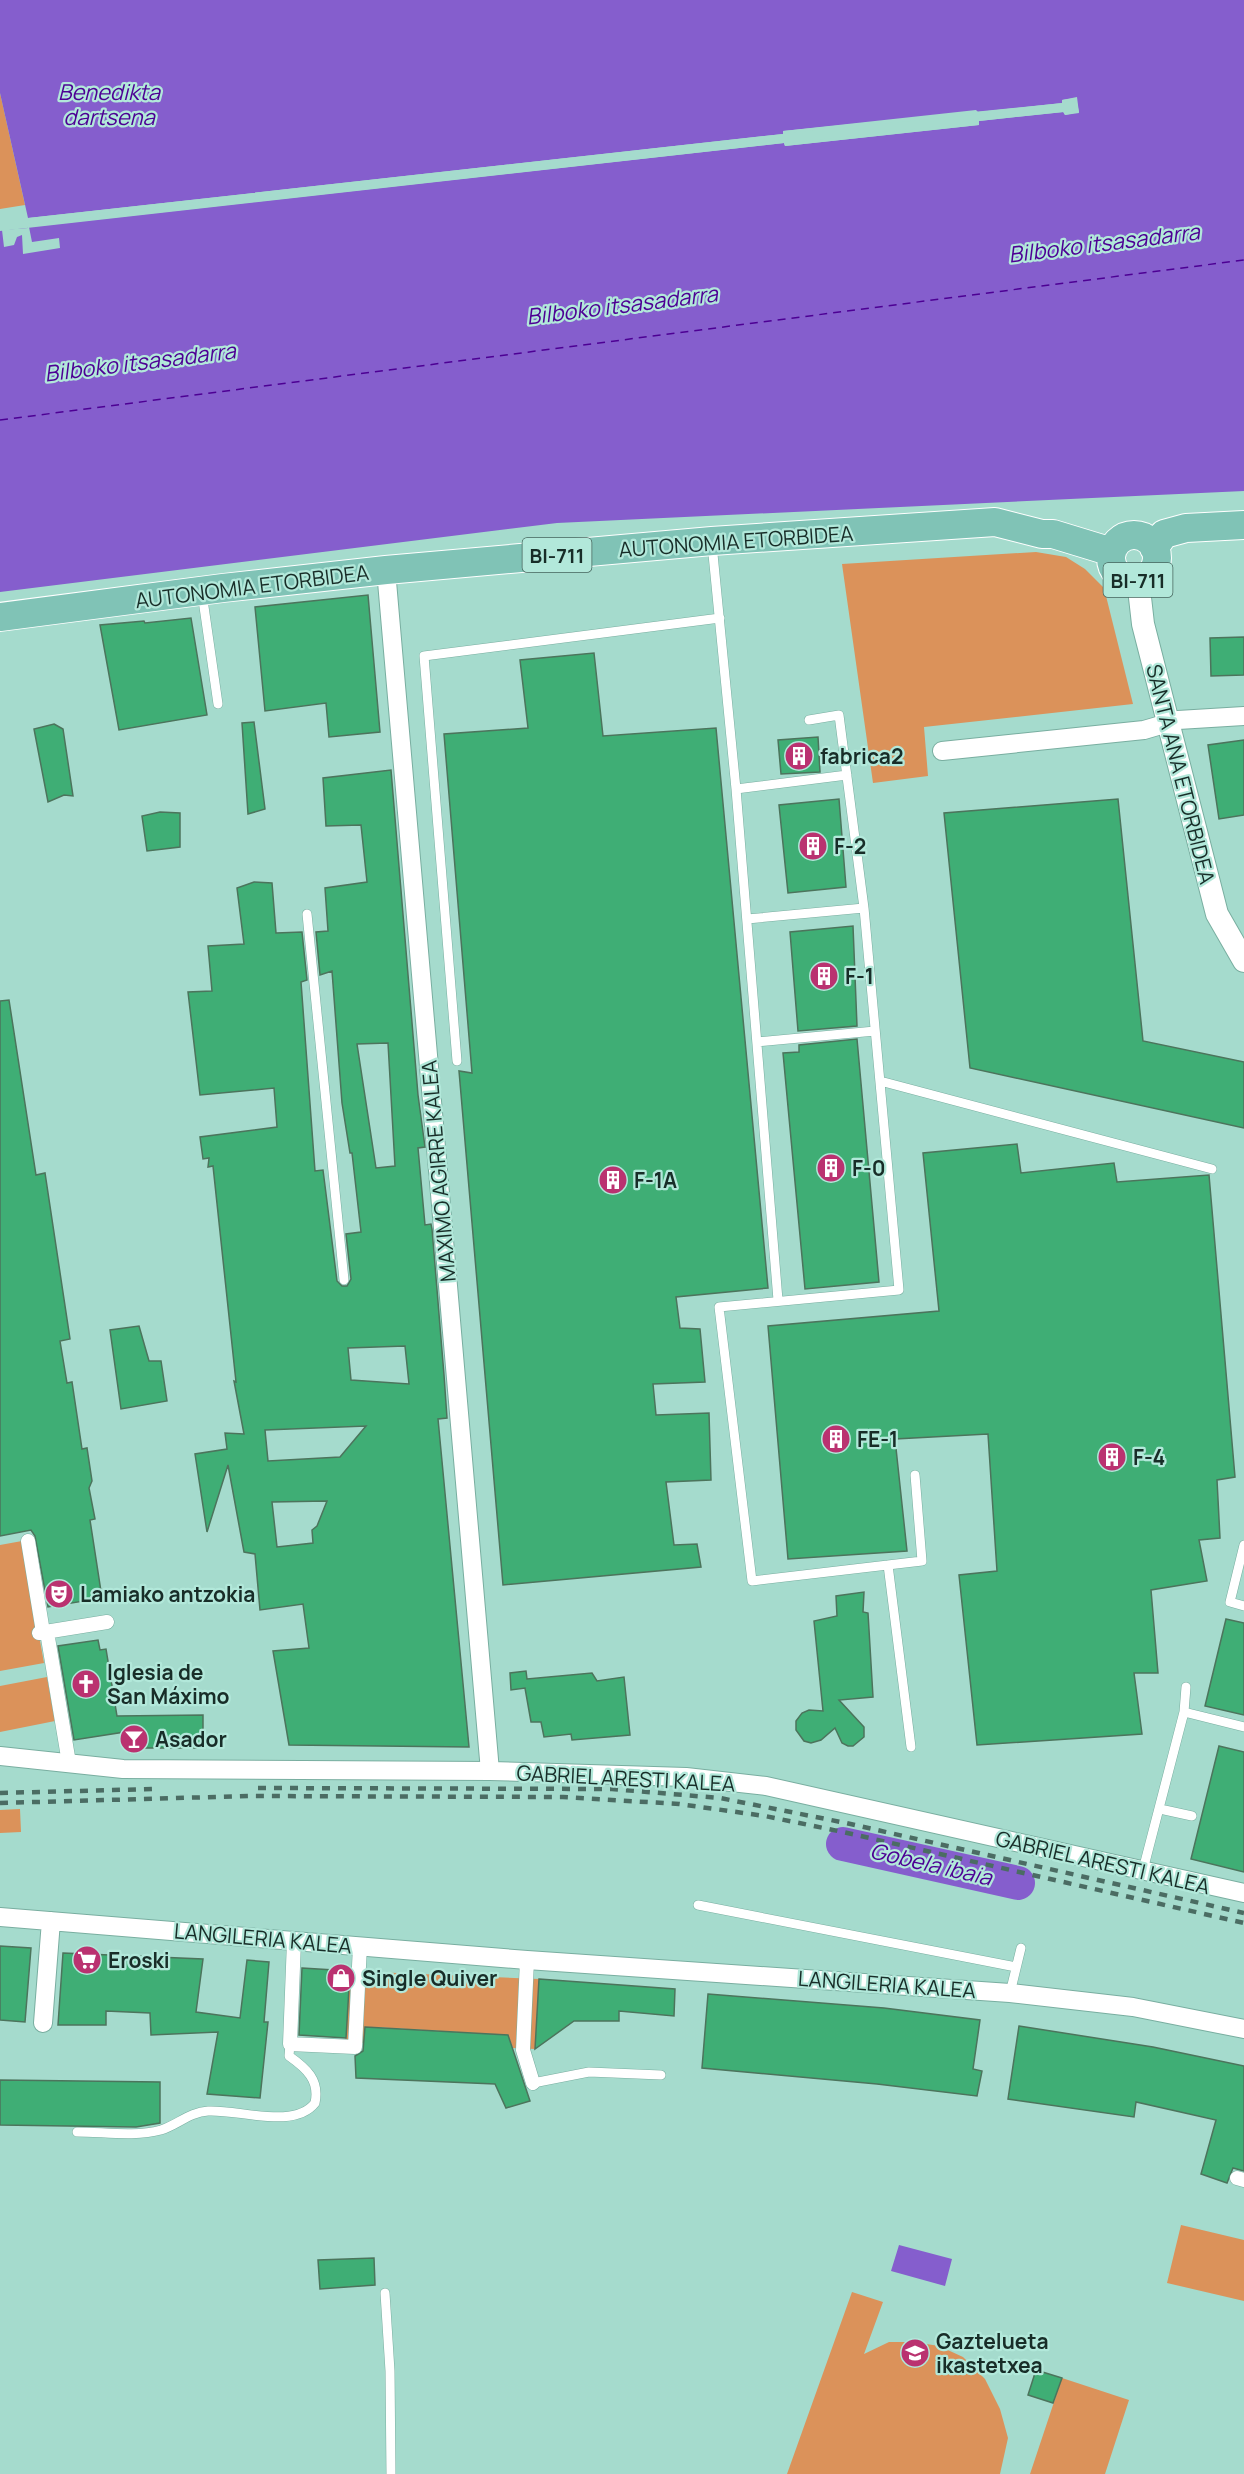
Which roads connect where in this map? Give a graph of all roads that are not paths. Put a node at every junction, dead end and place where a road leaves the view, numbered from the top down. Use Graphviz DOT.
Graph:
graph roads {
  1 [pos="1244,525"];
  2 [pos="712,541"];
  3 [pos="1154,548"];
  4 [pos="1112,552"];
  5 [pos="386,570"];
  6 [pos="1138,580"];
  7 [pos="202,591"];
  8 [pos="0,617"];
  9 [pos="720,618"];
  10 [pos="218,704"];
  11 [pos="1244,716"];
  12 [pos="809,720"];
  13 [pos="1168,723"];
  14 [pos="942,751"];
  15 [pos="847,775"];
  16 [pos="736,789"];
  17 [pos="864,908"];
  18 [pos="307,914"];
  19 [pos="747,919"];
  20 [pos="1244,961"];
  21 [pos="875,1031"];
  22 [pos="757,1042"];
  23 [pos="457,1061"];
  24 [pos="880,1082"];
  25 [pos="1212,1169"];
  26 [pos="344,1280"];
  27 [pos="778,1300"];
  28 [pos="915,1475"];
  29 [pos="28,1541"];
  30 [pos="1244,1545"];
  31 [pos="888,1565"];
  32 [pos="1244,1606"];
  33 [pos="107,1622"];
  34 [pos="43,1632"];
  35 [pos="1186,1687"];
  36 [pos="1184,1712"];
  37 [pos="1244,1727"];
  38 [pos="911,1747"];
  39 [pos="0,1756"];
  40 [pos="69,1763"];
  41 [pos="490,1771"];
  42 [pos="1160,1809"];
  43 [pos="1192,1816"];
  44 [pos="1143,1870"];
  45 [pos="1244,1893"];
  46 [pos="698,1905"];
  47 [pos="0,1917"];
  48 [pos="51,1921"];
  49 [pos="294,1941"];
  50 [pos="360,1946"];
  51 [pos="1021,1948"];
  52 [pos="527,1960"];
  53 [pos="1016,1967"];
  54 [pos="1010,1993"];
  55 [pos="43,2023"];
  56 [pos="1244,2029"];
  57 [pos="290,2044"];
  58 [pos="661,2075"];
  59 [pos="533,2083"];
  60 [pos="77,2132"];
  61 [pos="385,2293"];
  62 [pos="391,2474"];
  1 -- 3 [label="main road, BI-711"];
  2 -- 4 [label="main road, AUTONOMIA ETORBIDEA / BI-711"];
  2 -- 5 [label="main road, AUTONOMIA ETORBIDEA / BI-711"];
  2 -- 9 [label="lane"];
  3 -- 4 [label="main road, BI-711"];
  3 -- 6 [label="main road, BI-711"];
  4 -- 6 [label="main road, BI-711"];
  5 -- 7 [label="main road, AUTONOMIA ETORBIDEA / BI-711"];
  5 -- 41 [label="street, MAXIMO AGIRRE KALEA"];
  6 -- 13 [label="street, SANTA ANA ETORBIDEA"];
  7 -- 8 [label="main road, AUTONOMIA ETORBIDEA / BI-711"];
  7 -- 10 [label="lane"];
  9 -- 16 [label="lane"];
  9 -- 23 [label="lane"];
  11 -- 13 [label="street"];
  12 -- 15 [label="lane"];
  13 -- 14 [label="street"];
  13 -- 20 [label="street, SANTA ANA ETORBIDEA"];
  15 -- 16 [label="lane"];
  15 -- 17 [label="lane"];
  16 -- 19 [label="lane"];
  17 -- 19 [label="lane"];
  17 -- 21 [label="lane"];
  18 -- 26 [label="lane"];
  19 -- 22 [label="lane"];
  21 -- 22 [label="lane"];
  21 -- 24 [label="lane"];
  22 -- 27 [label="lane"];
  24 -- 25 [label="lane"];
  24 -- 27 [label="lane"];
  27 -- 31 [label="lane"];
  28 -- 31 [label="lane"];
  29 -- 34 [label="street"];
  30 -- 32 [label="lane"];
  31 -- 38 [label="lane"];
  33 -- 34 [label="street"];
  34 -- 40 [label="street"];
  35 -- 36 [label="lane"];
  36 -- 37 [label="lane"];
  36 -- 42 [label="lane"];
  39 -- 40 [label="street, GABRIEL ARESTI KALEA"];
  40 -- 41 [label="street, GABRIEL ARESTI KALEA"];
  41 -- 44 [label="street, GABRIEL ARESTI KALEA"];
  42 -- 43 [label="lane"];
  42 -- 44 [label="lane"];
  44 -- 45 [label="street, GABRIEL ARESTI KALEA"];
  46 -- 53 [label="lane"];
  47 -- 48 [label="street, LANGILERIA KALEA"];
  48 -- 49 [label="street, LANGILERIA KALEA"];
  48 -- 55 [label="street"];
  49 -- 50 [label="street, LANGILERIA KALEA"];
  49 -- 57 [label="street"];
  50 -- 52 [label="street, LANGILERIA KALEA"];
  50 -- 57 [label="street"];
  51 -- 53 [label="lane"];
  52 -- 54 [label="street, LANGILERIA KALEA"];
  52 -- 59 [label="street"];
  53 -- 54 [label="lane"];
  54 -- 56 [label="street, LANGILERIA KALEA"];
  57 -- 60 [label="lane"];
  58 -- 59 [label="lane"];
  61 -- 62 [label="lane"];
}
